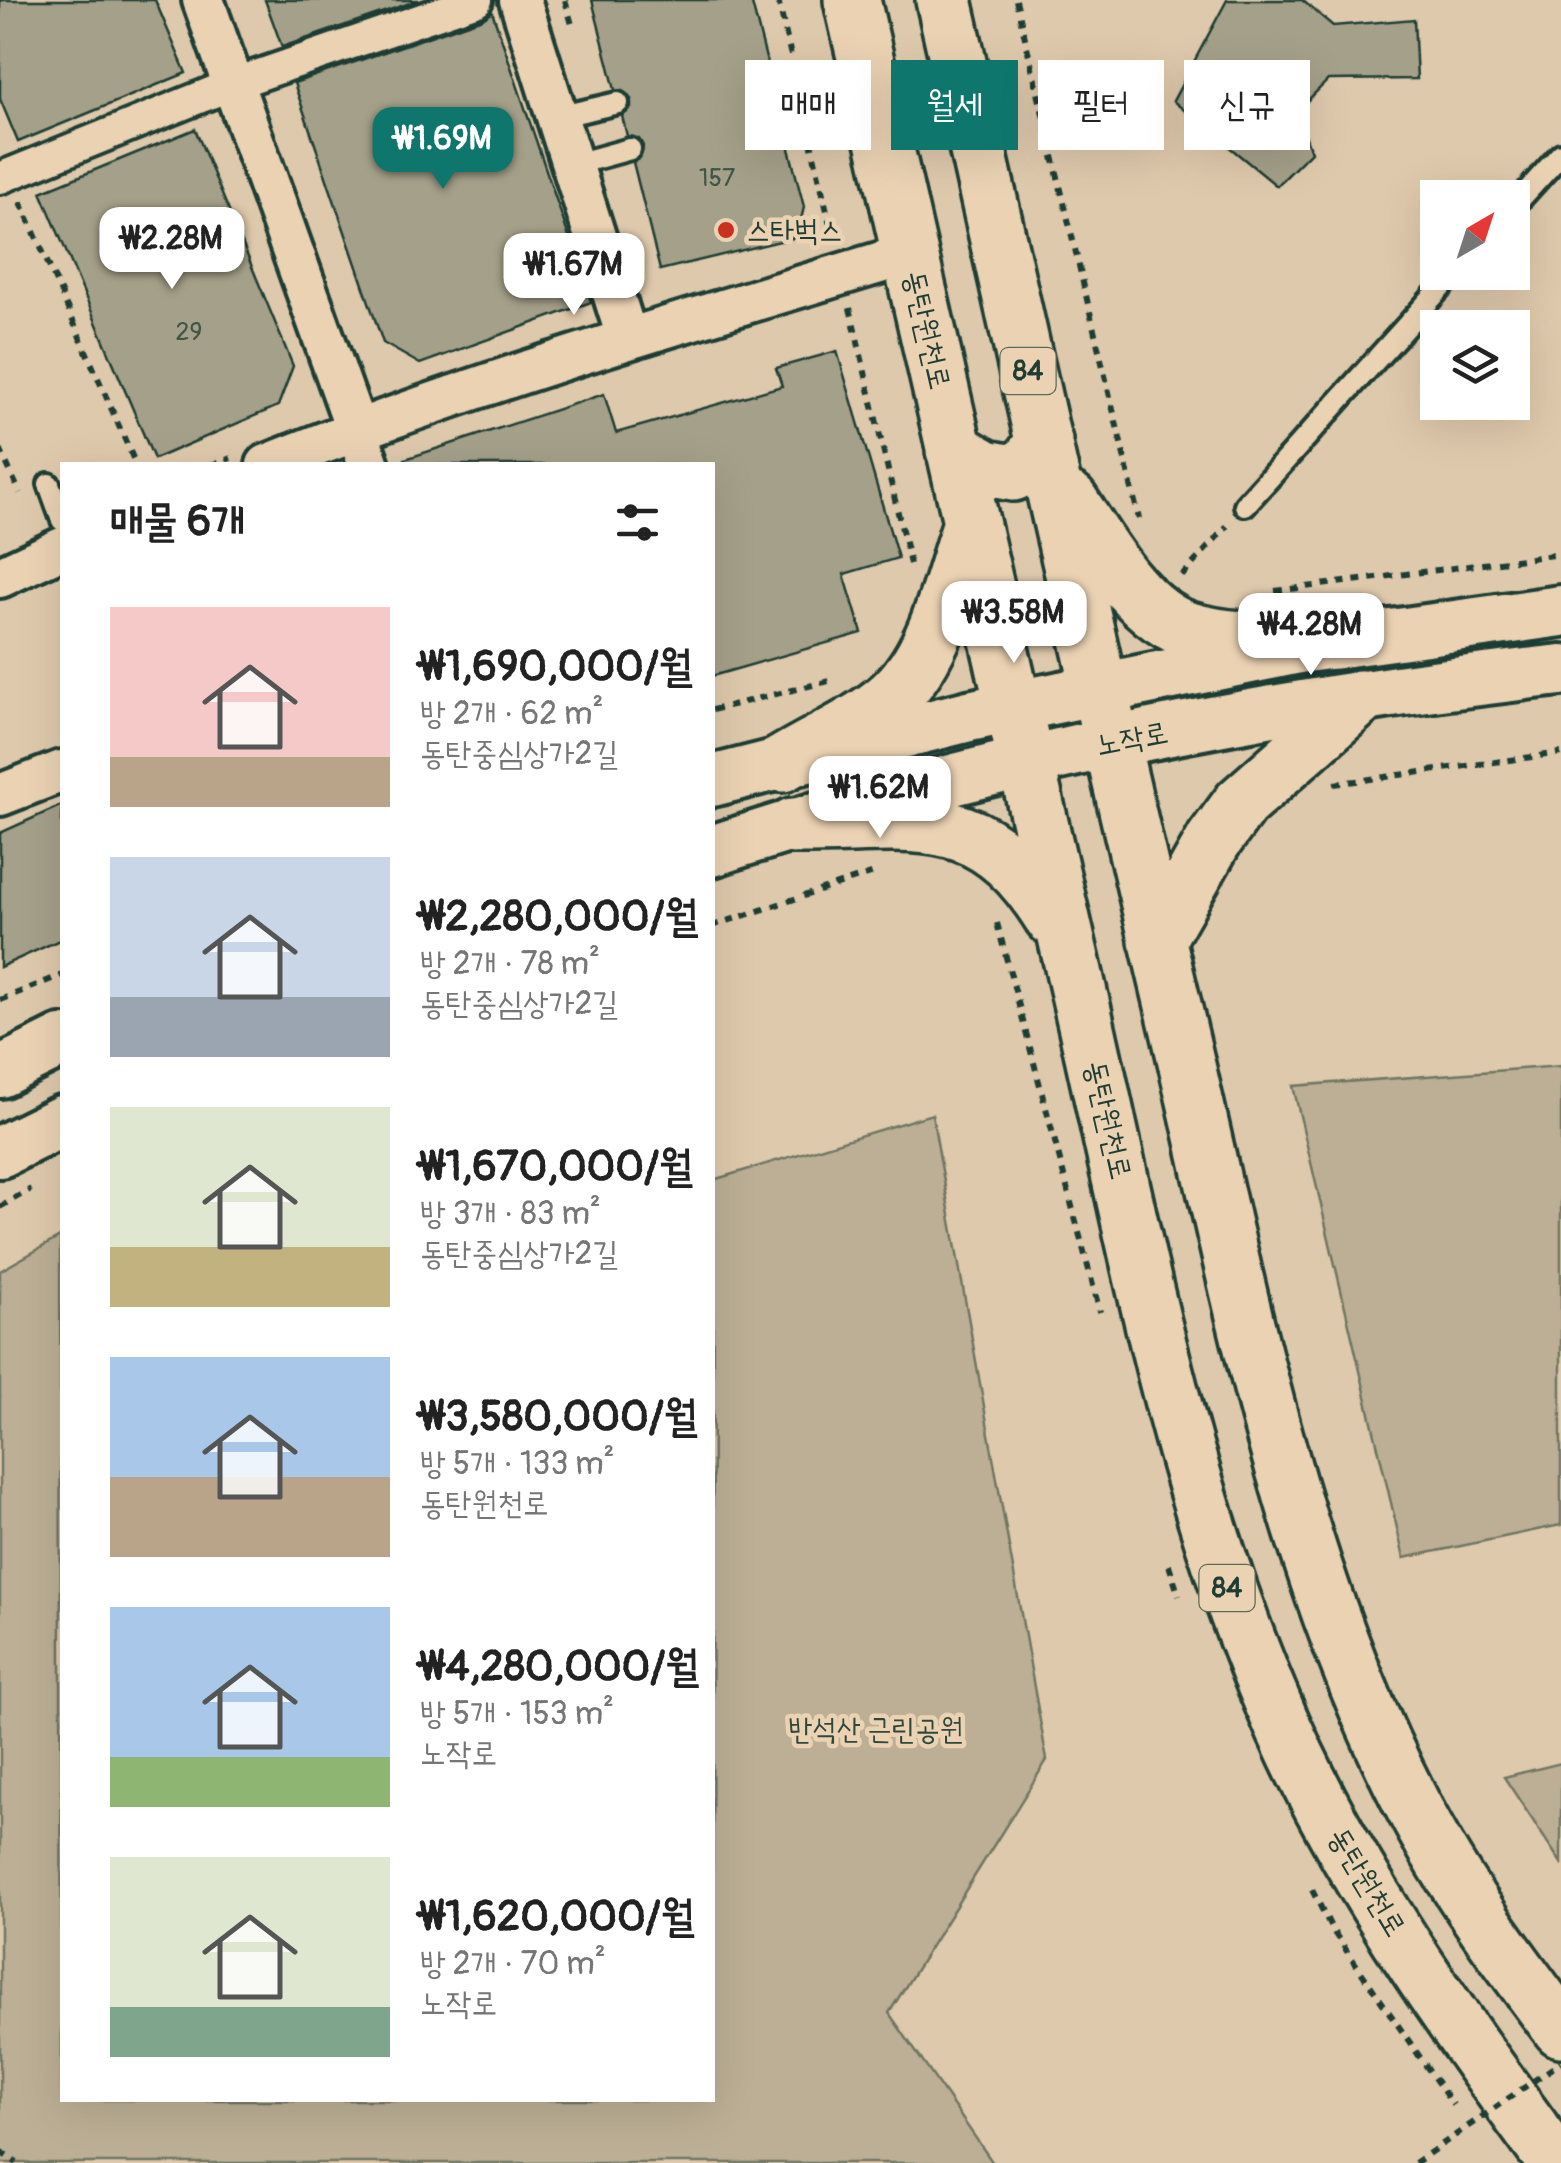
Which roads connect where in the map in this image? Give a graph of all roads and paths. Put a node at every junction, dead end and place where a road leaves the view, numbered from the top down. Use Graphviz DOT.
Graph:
graph roads {
  1 [pos="203,0"];
  2 [pos="476,0"];
  3 [pos="520,0"];
  4 [pos="566,0"];
  5 [pos="778,0"];
  6 [pos="852,0"];
  7 [pos="944,0"];
  8 [pos="1016,0"];
  9 [pos="575,36"];
  10 [pos="233,84"];
  11 [pos="618,103"];
  12 [pos="557,117"];
  13 [pos="630,149"];
  14 [pos="1561,154"];
  15 [pos="572,165"];
  16 [pos="4,177"];
  17 [pos="1530,188"];
  18 [pos="909,254"];
  19 [pos="842,274"];
  20 [pos="1438,290"];
  21 [pos="626,337"];
  22 [pos="362,447"];
  23 [pos="0,449"];
  24 [pos="954,450"];
  25 [pos="1048,457"];
  26 [pos="135,462"];
  27 [pos="283,462"];
  28 [pos="49,484"];
  29 [pos="23,501"];
  30 [pos="1246,505"];
  31 [pos="60,514"];
  32 [pos="1140,525"];
  33 [pos="970,526"];
  34 [pos="60,549"];
  35 [pos="1561,554"];
  36 [pos="0,577"];
  37 [pos="914,582"];
  38 [pos="1169,590"];
  39 [pos="1258,594"];
  40 [pos="1561,610"];
  41 [pos="1354,638"];
  42 [pos="1561,670"];
  43 [pos="849,676"];
  44 [pos="1100,689"];
  45 [pos="1370,696"];
  46 [pos="1013,708"];
  47 [pos="715,709"];
  48 [pos="1110,743"];
  49 [pos="1561,754"];
  50 [pos="1027,762"];
  51 [pos="60,772"];
  52 [pos="745,773"];
  53 [pos="1319,786"];
  54 [pos="0,795"];
  55 [pos="755,838"];
  56 [pos="880,871"];
  57 [pos="715,925"];
  58 [pos="1157,940"];
  59 [pos="1067,942"];
  60 [pos="60,976"];
  61 [pos="0,1000"];
  62 [pos="60,1042"];
  63 [pos="0,1072"];
  64 [pos="60,1122"];
  65 [pos="0,1152"];
  66 [pos="1561,2029"];
  67 [pos="1561,2062"];
  68 [pos="0,2152"];
  69 [pos="17,2163"];
  70 [pos="1415,2163"];
  71 [pos="1556,2163"];
  1 -- 10 [label="street"];
  2 -- 10 [label="street"];
  3 -- 12 [label="street"];
  4 -- 9 [label="path"];
  5 -- 19 [label="path"];
  6 -- 18 [label="main road, 동탄원천로 / 84"];
  7 -- 25 [label="main road, 84"];
  8 -- 32 [label="path"];
  10 -- 16 [label="street"];
  10 -- 22 [label="street"];
  11 -- 12 [label="lane"];
  12 -- 15 [label="street"];
  13 -- 15 [label="lane"];
  14 -- 17 [label="lane"];
  15 -- 21 [label="street"];
  16 -- 26 [label="path"];
  18 -- 19 [label="street"];
  18 -- 24 [label="main road, 동탄원천로 / 84"];
  19 -- 21 [label="street"];
  19 -- 37 [label="path"];
  20 -- 30 [label="lane"];
  21 -- 22 [label="street"];
  22 -- 27 [label="street"];
  23 -- 29 [label="path"];
  24 -- 25 [label="main road"];
  24 -- 33 [label="main road, 동탄원천로 / 84"];
  25 -- 41 [label="main road"];
  25 -- 44 [label="main road, 84"];
  28 -- 31 [label="lane"];
  30 -- 38 [label="path"];
  33 -- 46 [label="main road, 동탄원천로 / 84"];
  33 -- 52 [label="main road"];
  34 -- 36 [label="street"];
  35 -- 39 [label="path"];
  40 -- 41 [label="street, 노작로"];
  41 -- 44 [label="street, 노작로"];
  41 -- 45 [label="street"];
  42 -- 45 [label="street, 노작로"];
  43 -- 47 [label="path"];
  44 -- 46 [label="street, 노작로"];
  44 -- 48 [label="main road, 84"];
  45 -- 48 [label="street, 노작로"];
  45 -- 58 [label="main road"];
  46 -- 50 [label="main road, 동탄원천로 / 84"];
  46 -- 52 [label="street, 노작로"];
  48 -- 50 [label="street, 노작로"];
  48 -- 58 [label="main road, 84"];
  49 -- 53 [label="path"];
  50 -- 55 [label="street, 노작로"];
  50 -- 59 [label="main road, 동탄원천로 / 84"];
  51 -- 54 [label="street"];
  52 -- 55 [label="street"];
  55 -- 59 [label="main road"];
  56 -- 57 [label="path"];
  58 -- 66 [label="main road, 84"];
  59 -- 71 [label="main road, 동탄원천로 / 84"];
  60 -- 61 [label="path"];
  62 -- 63 [label="street"];
  64 -- 65 [label="street"];
  67 -- 70 [label="path, bridge"];
  68 -- 69 [label="path"];
}
